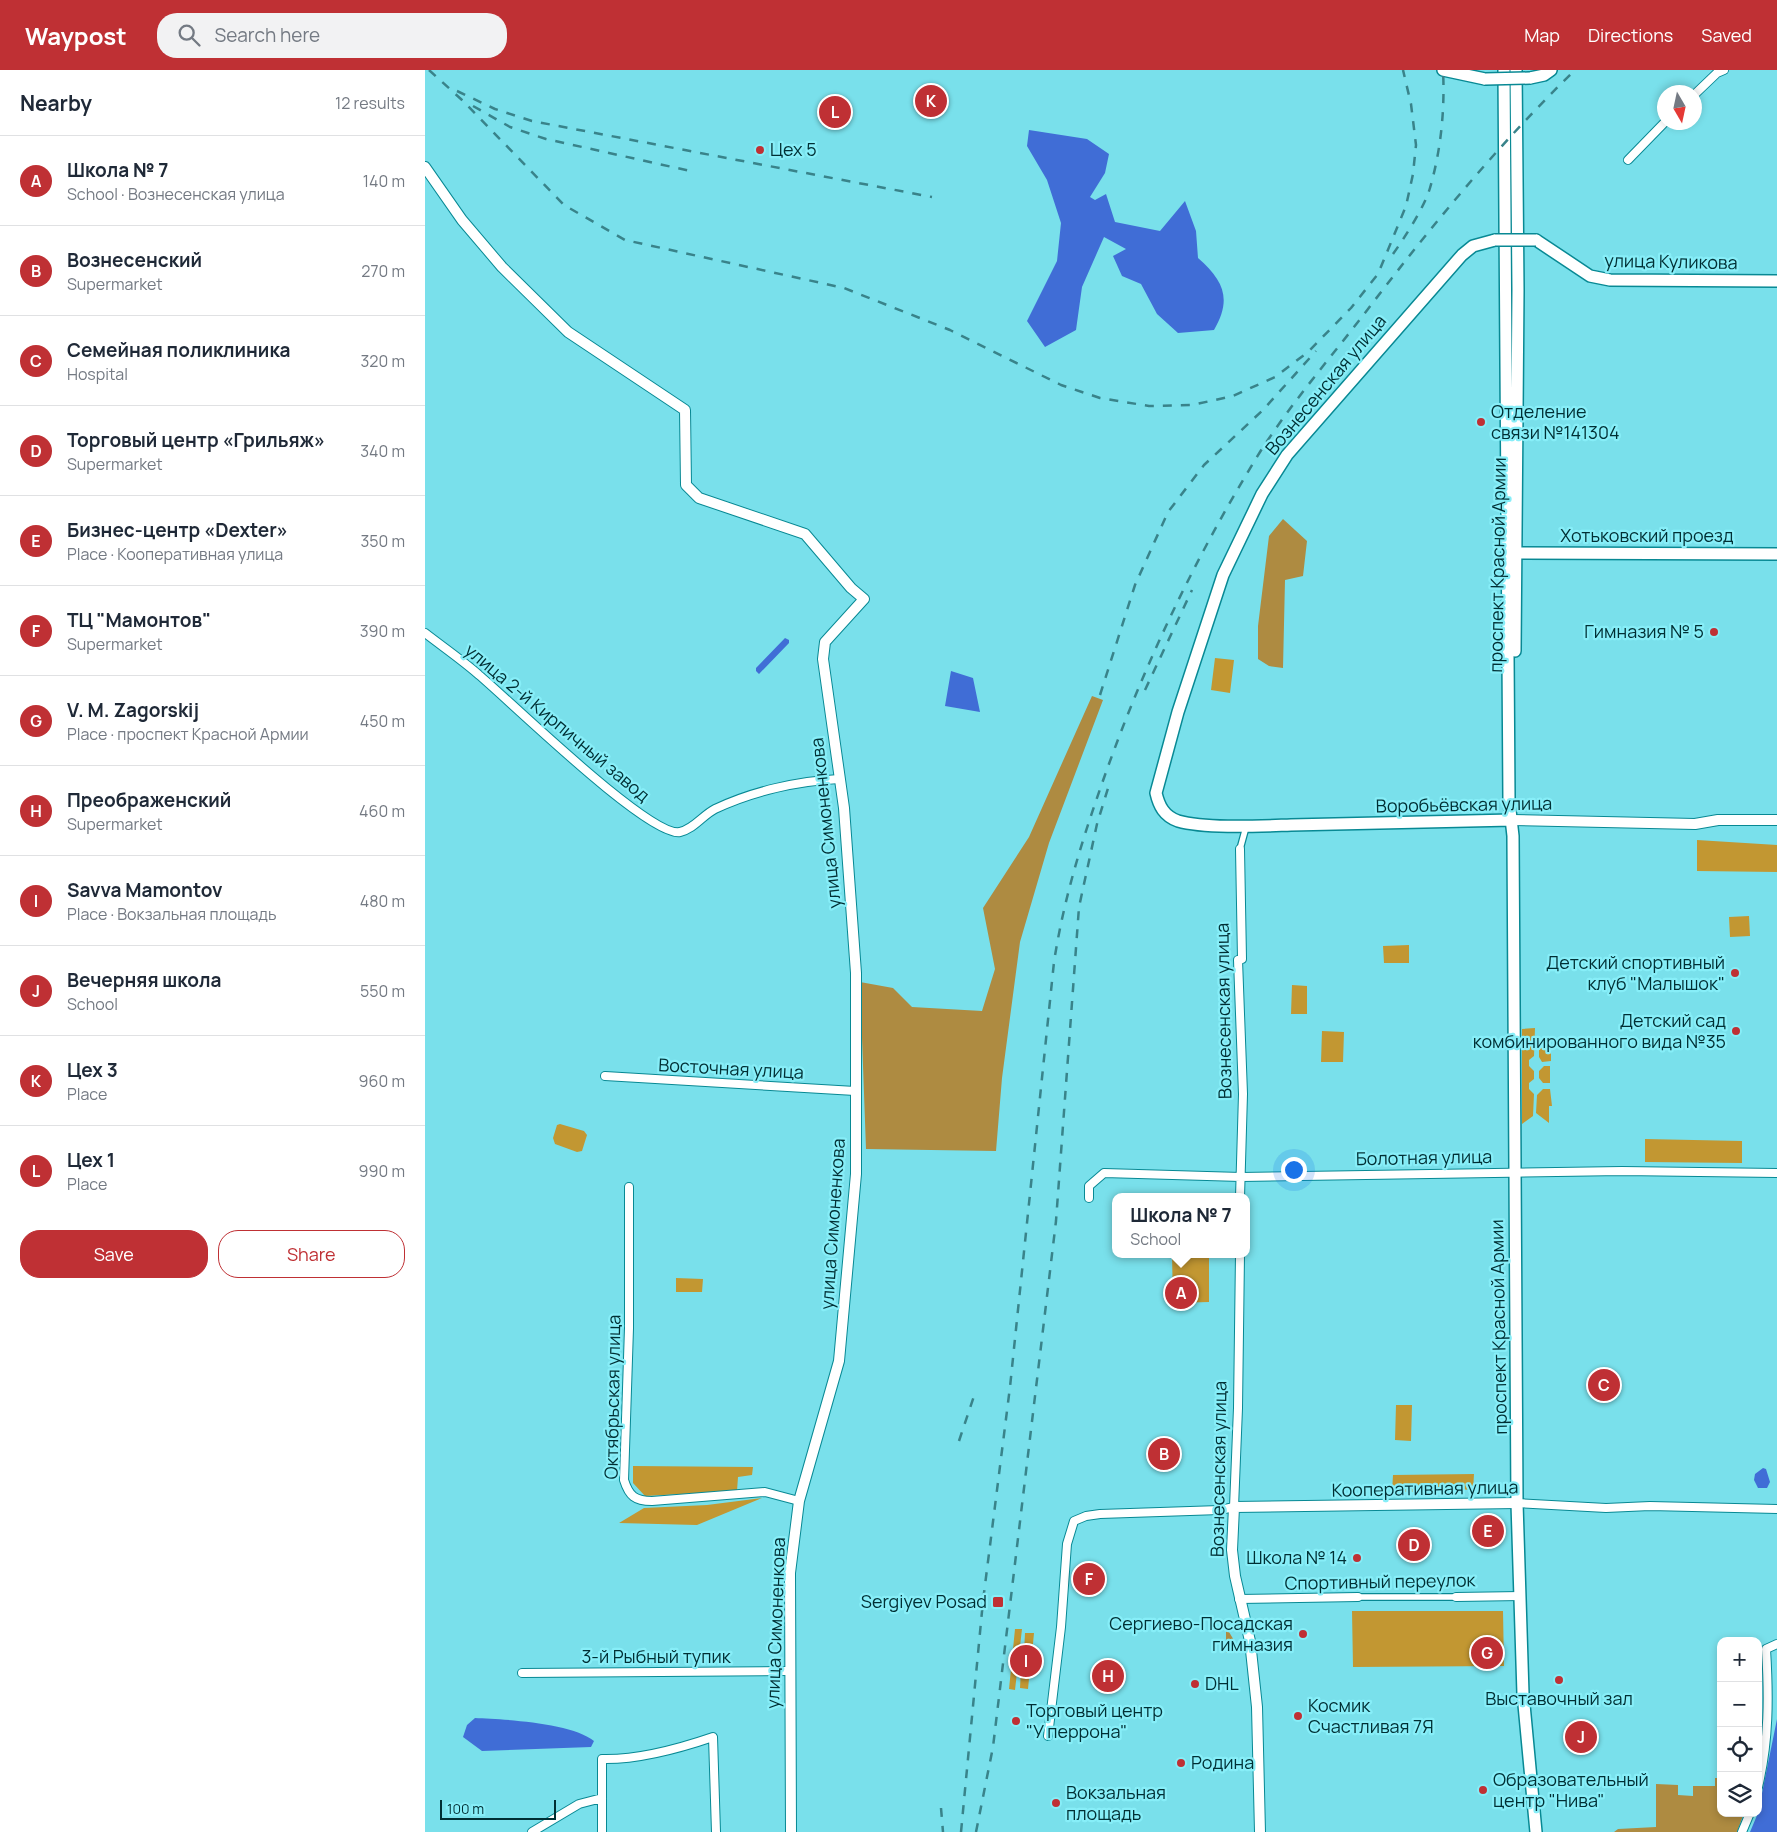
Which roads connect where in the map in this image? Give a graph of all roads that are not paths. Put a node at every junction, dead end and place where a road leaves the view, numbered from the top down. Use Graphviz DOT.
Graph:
graph roads {
  1 [pos="1504,70"];
  2 [pos="1516,70"];
  3 [pos="1551,70"];
  4 [pos="1725,70"];
  5 [pos="1451,71"];
  6 [pos="1702,87"];
  7 [pos="1657,130"];
  8 [pos="1628,160"];
  9 [pos="425,167"];
  10 [pos="1540,243"];
  11 [pos="1777,281"];
  12 [pos="1517,553"];
  13 [pos="1777,554"];
  14 [pos="425,633"];
  15 [pos="839,779"];
  16 [pos="1159,804"];
  17 [pos="1512,820"];
  18 [pos="1777,820"];
  19 [pos="1246,826"];
  20 [pos="1240,849"];
  21 [pos="605,1076"];
  22 [pos="855,1091"];
  23 [pos="1514,1172"];
  24 [pos="1777,1173"];
  25 [pos="1241,1176"];
  26 [pos="629,1187"];
  27 [pos="1240,1193"];
  28 [pos="1089,1198"];
  29 [pos="1240,1258"];
  30 [pos="799,1501"];
  31 [pos="1517,1503"];
  32 [pos="1234,1507"];
  33 [pos="1777,1509"];
  34 [pos="1456,1596"];
  35 [pos="1521,1596"];
  36 [pos="1358,1597"];
  37 [pos="1239,1598"];
  38 [pos="1777,1644"];
  39 [pos="789,1672"];
  40 [pos="522,1673"];
  41 [pos="1048,1736"];
  42 [pos="1762,1772"];
  43 [pos="602,1798"];
  44 [pos="1748,1817"];
  45 [pos="532,1832"];
  46 [pos="603,1832"];
  47 [pos="716,1832"];
  48 [pos="791,1832"];
  49 [pos="1260,1832"];
  50 [pos="1535,1832"];
  51 [pos="1742,1832"];
  1 -- 17 [label="main road, проспект Красной Армии"];
  2 -- 12 [label="main road, проспект Красной Армии"];
  3 -- 5 [label="main road, bridge"];
  4 -- 6 [label="street"];
  7 -- 8 [label="street"];
  9 -- 15 [label="street, улица Симоненкова"];
  10 -- 11 [label="main road, улица Куликова"];
  10 -- 16 [label="main road, Вознесенская улица, bridge"];
  12 -- 13 [label="main road, Хотьковский проезд"];
  12 -- 17 [label="main road, проспект Красной Армии"];
  14 -- 15 [label="street, улица 2-й Кирпичный завод"];
  15 -- 22 [label="street, улица Симоненкова"];
  16 -- 19 [label="main road, Воробьёвская улица"];
  17 -- 18 [label="street, Воробьёвская улица"];
  17 -- 19 [label="main road, Воробьёвская улица"];
  17 -- 23 [label="main road, проспект Красной Армии"];
  19 -- 20 [label="street, Вознесенская улица"];
  20 -- 25 [label="street, Вознесенская улица"];
  21 -- 22 [label="street, Восточная улица"];
  22 -- 30 [label="street, улица Симоненкова"];
  23 -- 24 [label="street, Болотная улица"];
  23 -- 25 [label="street, Болотная улица"];
  23 -- 31 [label="main road, проспект Красной Армии"];
  25 -- 27 [label="street, Вознесенская улица"];
  25 -- 28 [label="street, Болотная улица"];
  26 -- 30 [label="street, Октябрьская улица"];
  29 -- 32 [label="street, Вознесенская улица"];
  30 -- 39 [label="street, улица Симоненкова"];
  31 -- 32 [label="street, Кооперативная улица"];
  31 -- 33 [label="street, Кооперативная улица"];
  31 -- 35 [label="main road, проспект Красной Армии"];
  32 -- 37 [label="street, Вознесенская улица"];
  32 -- 41 [label="street, Кооперативная улица"];
  34 -- 35 [label="street, Спортивный переулок"];
  34 -- 36 [label="street, Спортивный переулок"];
  35 -- 50 [label="main road, проспект Красной Армии"];
  36 -- 37 [label="street, Спортивный переулок"];
  37 -- 49 [label="street, Вознесенская улица"];
  38 -- 42 [label="street"];
  39 -- 40 [label="street, 3-й Рыбный тупик"];
  39 -- 48 [label="street, улица Симоненкова"];
  43 -- 45 [label="street"];
  43 -- 46 [label="street"];
  43 -- 47 [label="street"];
  44 -- 51 [label="street"];
}
